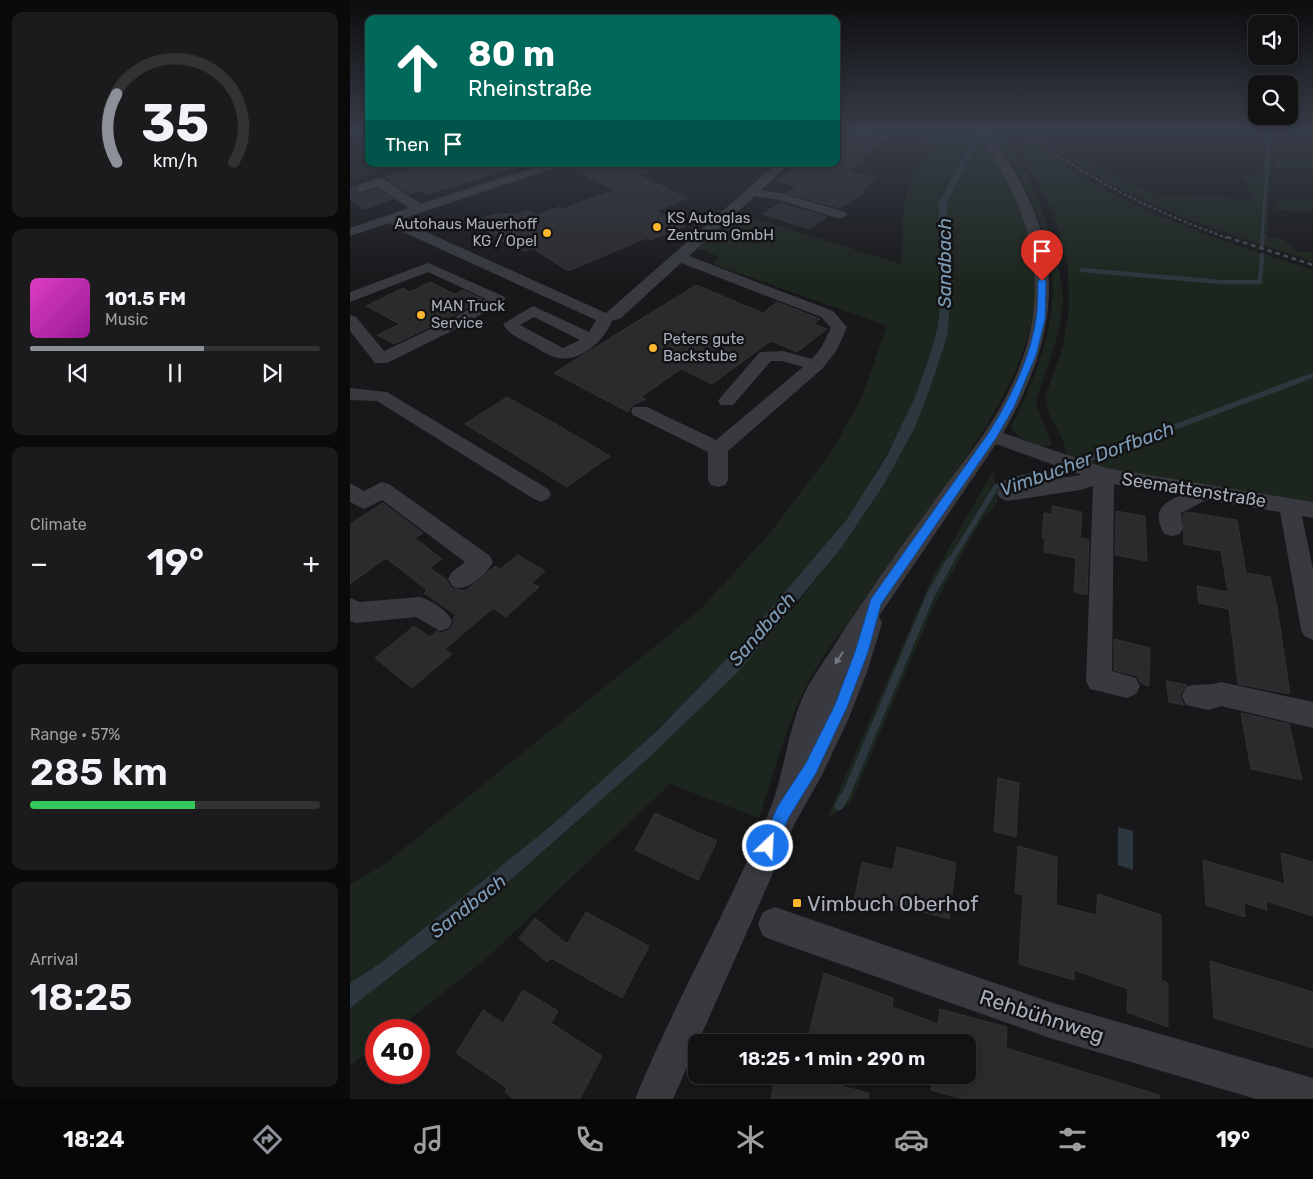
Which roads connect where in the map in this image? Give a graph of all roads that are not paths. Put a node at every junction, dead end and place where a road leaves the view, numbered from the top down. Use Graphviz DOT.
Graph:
graph roads {
  1 [pos="506,180"];
  2 [pos="765,180"];
  3 [pos="1014,180"];
  4 [pos="362,188"];
  5 [pos="752,192"];
  6 [pos="776,196"];
  7 [pos="735,208"];
  8 [pos="419,209"];
  9 [pos="840,215"];
  10 [pos="392,218"];
  11 [pos="350,232"];
  12 [pos="680,258"];
  13 [pos="350,297"];
  14 [pos="605,318"];
  15 [pos="351,322"];
  16 [pos="591,338"];
  17 [pos="816,365"];
  18 [pos="350,394"];
  19 [pos="727,401"];
  20 [pos="640,410"];
  21 [pos="992,436"];
  22 [pos="718,449"];
  23 [pos="1104,475"];
  24 [pos="718,480"];
  25 [pos="350,491"];
  26 [pos="1196,491"];
  27 [pos="1007,493"];
  28 [pos="541,494"];
  29 [pos="1289,505"];
  30 [pos="1313,510"];
  31 [pos="1172,528"];
  32 [pos="460,579"];
  33 [pos="350,608"];
  34 [pos="440,621"];
  35 [pos="1313,629"];
  36 [pos="1127,686"];
  37 [pos="1195,696"];
  38 [pos="1313,715"];
  39 [pos="775,924"];
  40 [pos="1313,1097"];
  41 [pos="654,1099"];
  1 -- 8 [label="street"];
  2 -- 5 [label="street"];
  3 -- 21 [label="street"];
  4 -- 8 [label="street"];
  5 -- 6 [label="street"];
  5 -- 7 [label="street"];
  6 -- 7 [label="street"];
  6 -- 9 [label="street"];
  7 -- 12 [label="street"];
  8 -- 10 [label="street"];
  10 -- 11 [label="street"];
  10 -- 14 [label="street"];
  12 -- 14 [label="street"];
  12 -- 17 [label="street"];
  13 -- 15 [label="street"];
  14 -- 16 [label="street"];
  17 -- 19 [label="street"];
  17 -- 22 [label="street"];
  18 -- 28 [label="street"];
  20 -- 22 [label="street"];
  21 -- 23 [label="street, Seemattenstraße"];
  21 -- 41 [label="street"];
  22 -- 24 [label="street"];
  23 -- 26 [label="street, Seemattenstraße"];
  23 -- 27 [label="street"];
  23 -- 36 [label="street"];
  25 -- 32 [label="street"];
  26 -- 29 [label="street, Seemattenstraße"];
  26 -- 31 [label="street"];
  29 -- 30 [label="street, Seemattenstraße"];
  29 -- 35 [label="street"];
  33 -- 34 [label="street"];
  37 -- 38 [label="street"];
  39 -- 40 [label="street, Rehbühnweg"];
}
